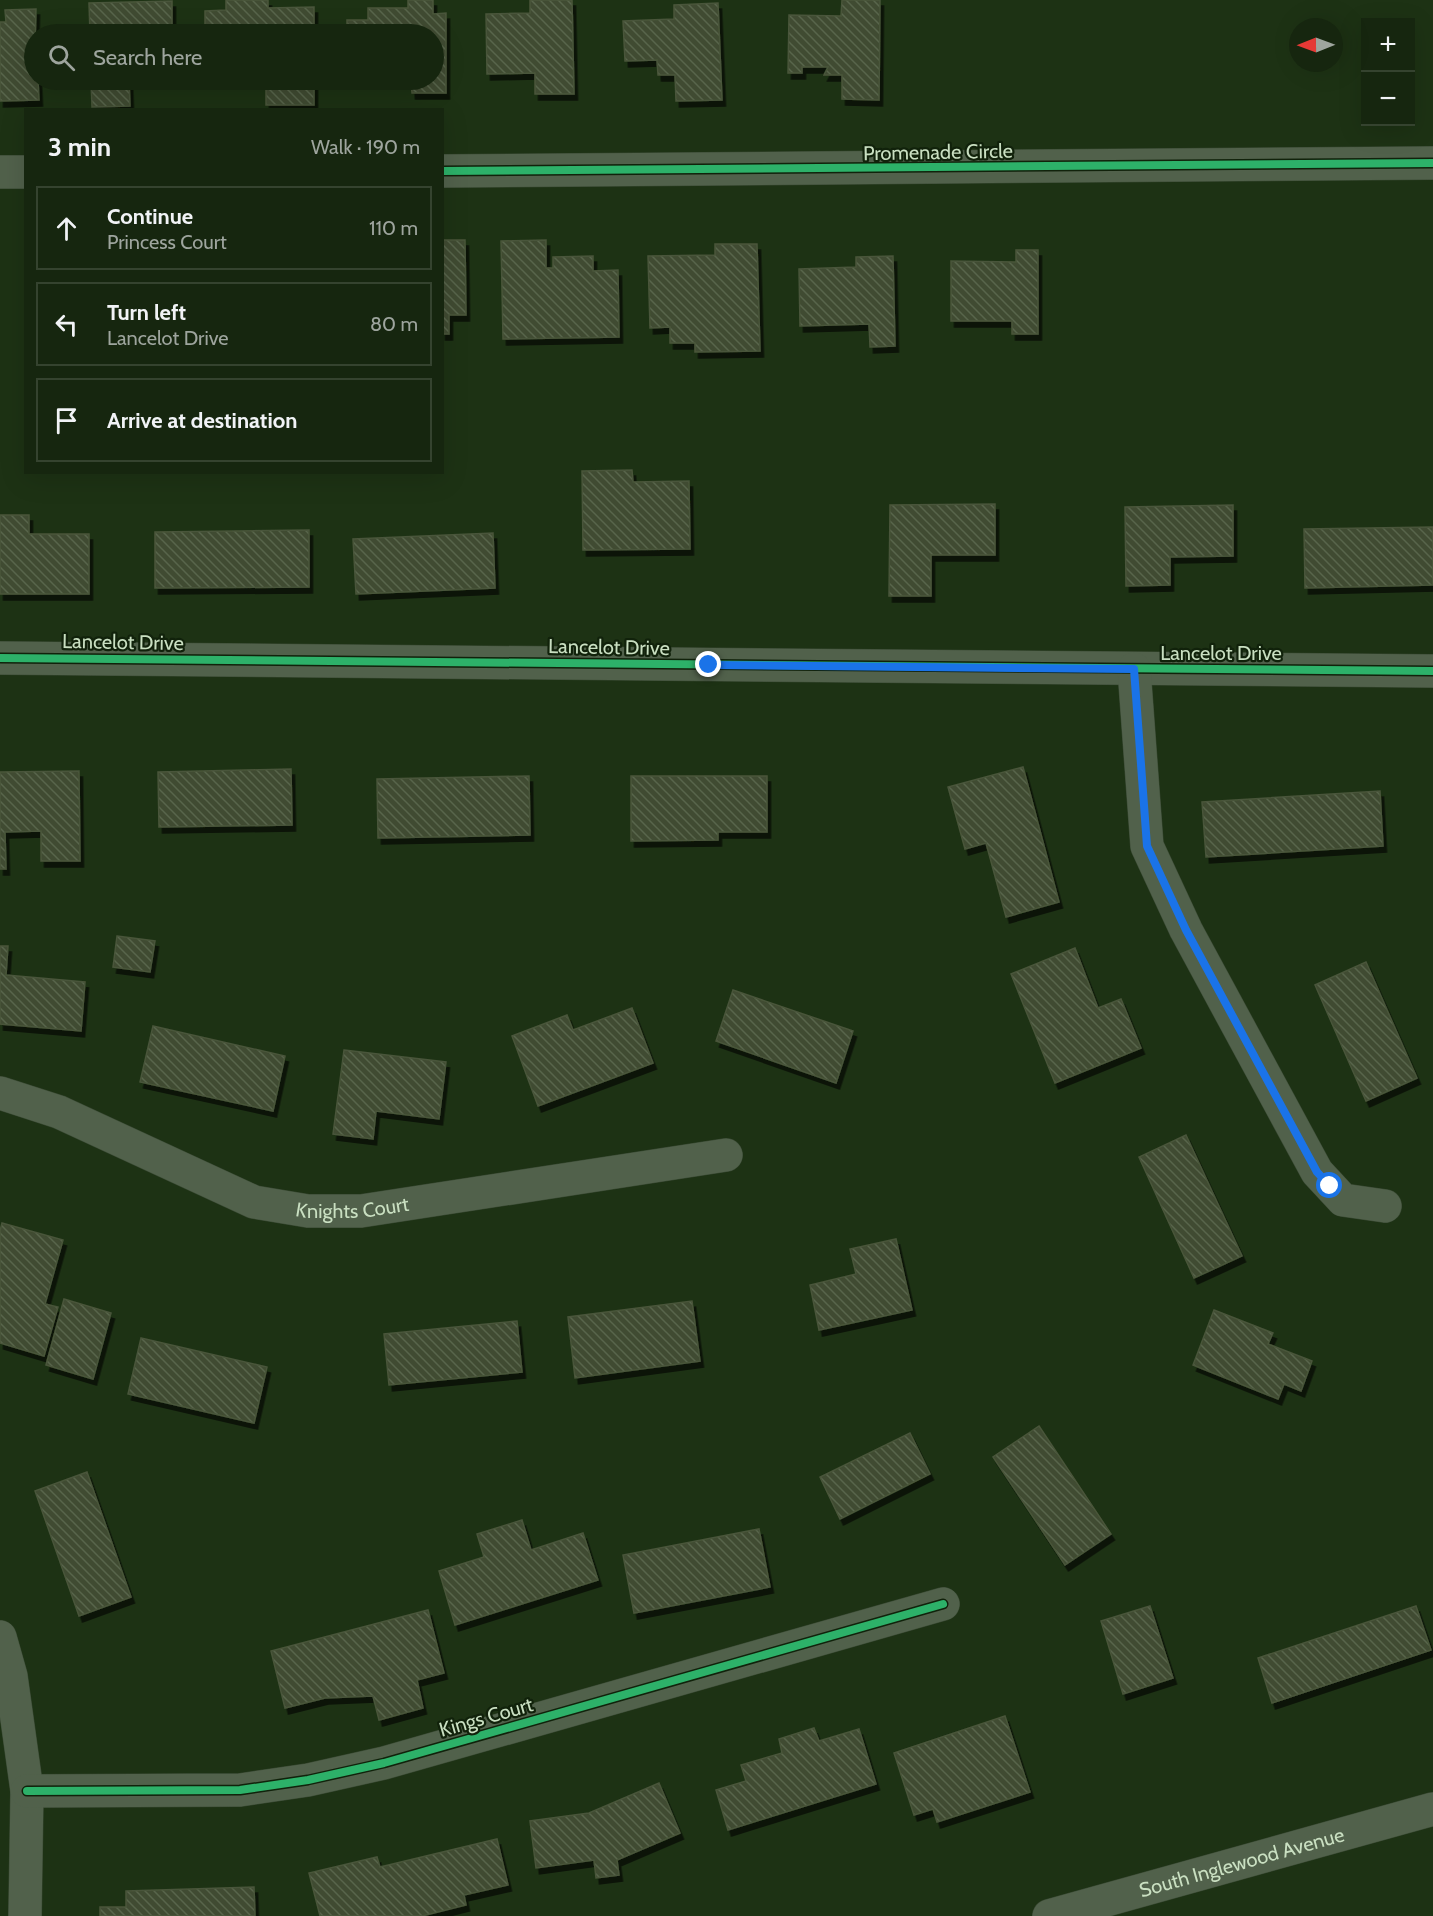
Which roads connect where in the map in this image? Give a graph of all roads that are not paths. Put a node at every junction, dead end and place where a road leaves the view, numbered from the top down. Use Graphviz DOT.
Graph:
graph roads {
  1 [pos="1433,163"];
  2 [pos="444,171"];
  3 [pos="0,172"];
  4 [pos="24,172"];
  5 [pos="0,658"];
  6 [pos="1134,669"];
  7 [pos="1433,671"];
  8 [pos="0,1093"];
  9 [pos="726,1155"];
  10 [pos="1384,1206"];
  11 [pos="944,1604"];
  12 [pos="0,1637"];
  13 [pos="27,1791"];
  14 [pos="1433,1809"];
  15 [pos="25,1916"];
  16 [pos="1049,1916"];
  1 -- 2 [label="street, Promenade Circle"];
  3 -- 4 [label="street"];
  5 -- 6 [label="street, Lancelot Drive"];
  6 -- 7 [label="street, Lancelot Drive"];
  6 -- 10 [label="street"];
  8 -- 9 [label="street, Knights Court"];
  11 -- 13 [label="street, Kings Court"];
  12 -- 13 [label="street"];
  13 -- 15 [label="street"];
  14 -- 16 [label="street, South Inglewood Avenue"];
}
